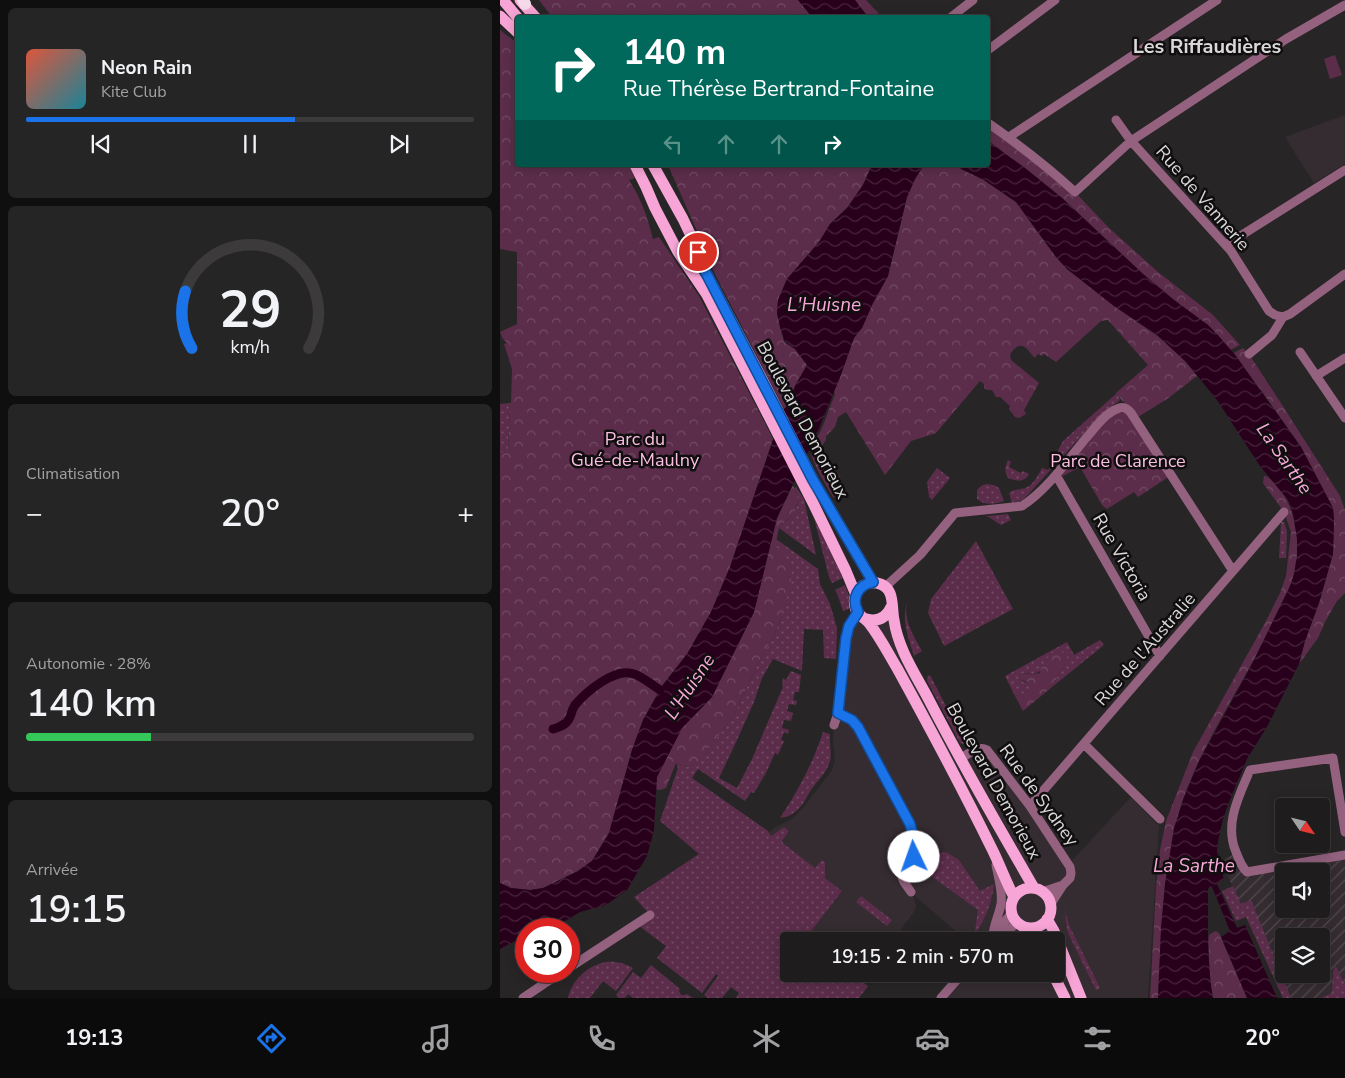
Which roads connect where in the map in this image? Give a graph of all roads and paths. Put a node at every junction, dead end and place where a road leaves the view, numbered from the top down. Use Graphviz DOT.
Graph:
graph roads {
  1 [pos="503,0"];
  2 [pos="973,0"];
  3 [pos="1055,0"];
  4 [pos="1217,0"];
  5 [pos="523,1"];
  6 [pos="1345,5"];
  7 [pos="516,15"];
  8 [pos="534,15"];
  9 [pos="954,15"];
  10 [pos="500,16"];
  11 [pos="515,29"];
  12 [pos="990,49"];
  13 [pos="1116,120"];
  14 [pos="990,124"];
  15 [pos="1009,137"];
  16 [pos="1131,141"];
  17 [pos="636,167"];
  18 [pos="654,167"];
  19 [pos="1345,170"];
  20 [pos="1226,245"];
  21 [pos="1345,274"];
  22 [pos="1283,318"];
  23 [pos="1300,352"];
  24 [pos="1249,354"];
  25 [pos="1345,358"];
  26 [pos="1316,376"];
  27 [pos="1345,418"];
  28 [pos="1056,474"];
  29 [pos="1284,512"];
  30 [pos="1233,571"];
  31 [pos="873,582"];
  32 [pos="885,587"];
  33 [pos="856,595"];
  34 [pos="892,607"];
  35 [pos="862,616"];
  36 [pos="1160,656"];
  37 [pos="838,713"];
  38 [pos="834,726"];
  39 [pos="1084,744"];
  40 [pos="960,759"];
  41 [pos="1030,806"];
  42 [pos="1160,819"];
  43 [pos="1345,832"];
  44 [pos="992,850"];
  45 [pos="1345,855"];
  46 [pos="1063,884"];
  47 [pos="1038,890"];
  48 [pos="911,892"];
  49 [pos="1014,898"];
  50 [pos="1050,905"];
  51 [pos="650,915"];
  52 [pos="1015,918"];
  53 [pos="1047,919"];
  54 [pos="1029,928"];
  55 [pos="993,932"];
  56 [pos="1000,932"];
  57 [pos="1031,932"];
  58 [pos="580,961"];
  59 [pos="955,982"];
  60 [pos="1057,982"];
  61 [pos="546,983"];
  62 [pos="523,998"];
  63 [pos="941,998"];
  64 [pos="1065,998"];
  65 [pos="1081,998"];
  1 -- 7 [label="main road"];
  2 -- 9 [label="street"];
  3 -- 12 [label="street"];
  4 -- 15 [label="street"];
  5 -- 8 [label="main road"];
  6 -- 16 [label="street"];
  10 -- 11 [label="main road"];
  13 -- 16 [label="street, Rue de Vannerie"];
  14 -- 15 [label="street"];
  15 -- 16 [label="street"];
  16 -- 20 [label="street, Rue de Vannerie"];
  17 -- 33 [label="main road, Boulevard Demorieux"];
  18 -- 31 [label="main road, Boulevard Demorieux"];
  19 -- 20 [label="street"];
  20 -- 22 [label="street, Rue de Vannerie"];
  21 -- 22 [label="street"];
  22 -- 24 [label="street"];
  23 -- 26 [label="street"];
  25 -- 26 [label="street"];
  26 -- 27 [label="street"];
  28 -- 30 [label="street"];
  28 -- 32 [label="street"];
  28 -- 36 [label="street, Rue Victoria"];
  29 -- 30 [label="street, Rue de l'Australie"];
  30 -- 36 [label="street, Rue de l'Australie"];
  31 -- 32 [label="main road"];
  31 -- 33 [label="main road"];
  32 -- 34 [label="main road, Boulevard Demorieux"];
  33 -- 35 [label="main road, Boulevard Demorieux"];
  34 -- 35 [label="main road"];
  34 -- 40 [label="main road, Boulevard Demorieux"];
  35 -- 37 [label="street"];
  35 -- 44 [label="main road, Boulevard Demorieux"];
  36 -- 39 [label="street, Rue de l'Australie"];
  37 -- 38 [label="street"];
  37 -- 48 [label="street"];
  39 -- 41 [label="street, Rue de l'Australie"];
  39 -- 42 [label="street"];
  40 -- 41 [label="street, Rue de Sydney"];
  40 -- 47 [label="main road, Boulevard Demorieux"];
  41 -- 46 [label="street, Rue de Sydney"];
  43 -- 45 [label="street"];
  44 -- 49 [label="main road, Boulevard Demorieux"];
  44 -- 55 [label="street"];
  46 -- 47 [label="street"];
  46 -- 50 [label="street, Rue de Sydney"];
  47 -- 49 [label="main road"];
  47 -- 50 [label="main road"];
  49 -- 52 [label="main road"];
  50 -- 53 [label="main road"];
  51 -- 58 [label="street"];
  52 -- 54 [label="main road"];
  52 -- 56 [label="street"];
  53 -- 54 [label="main road"];
  53 -- 65 [label="main road"];
  54 -- 57 [label="main road"];
  59 -- 63 [label="street"];
  60 -- 64 [label="main road"];
  61 -- 62 [label="street"];
}
